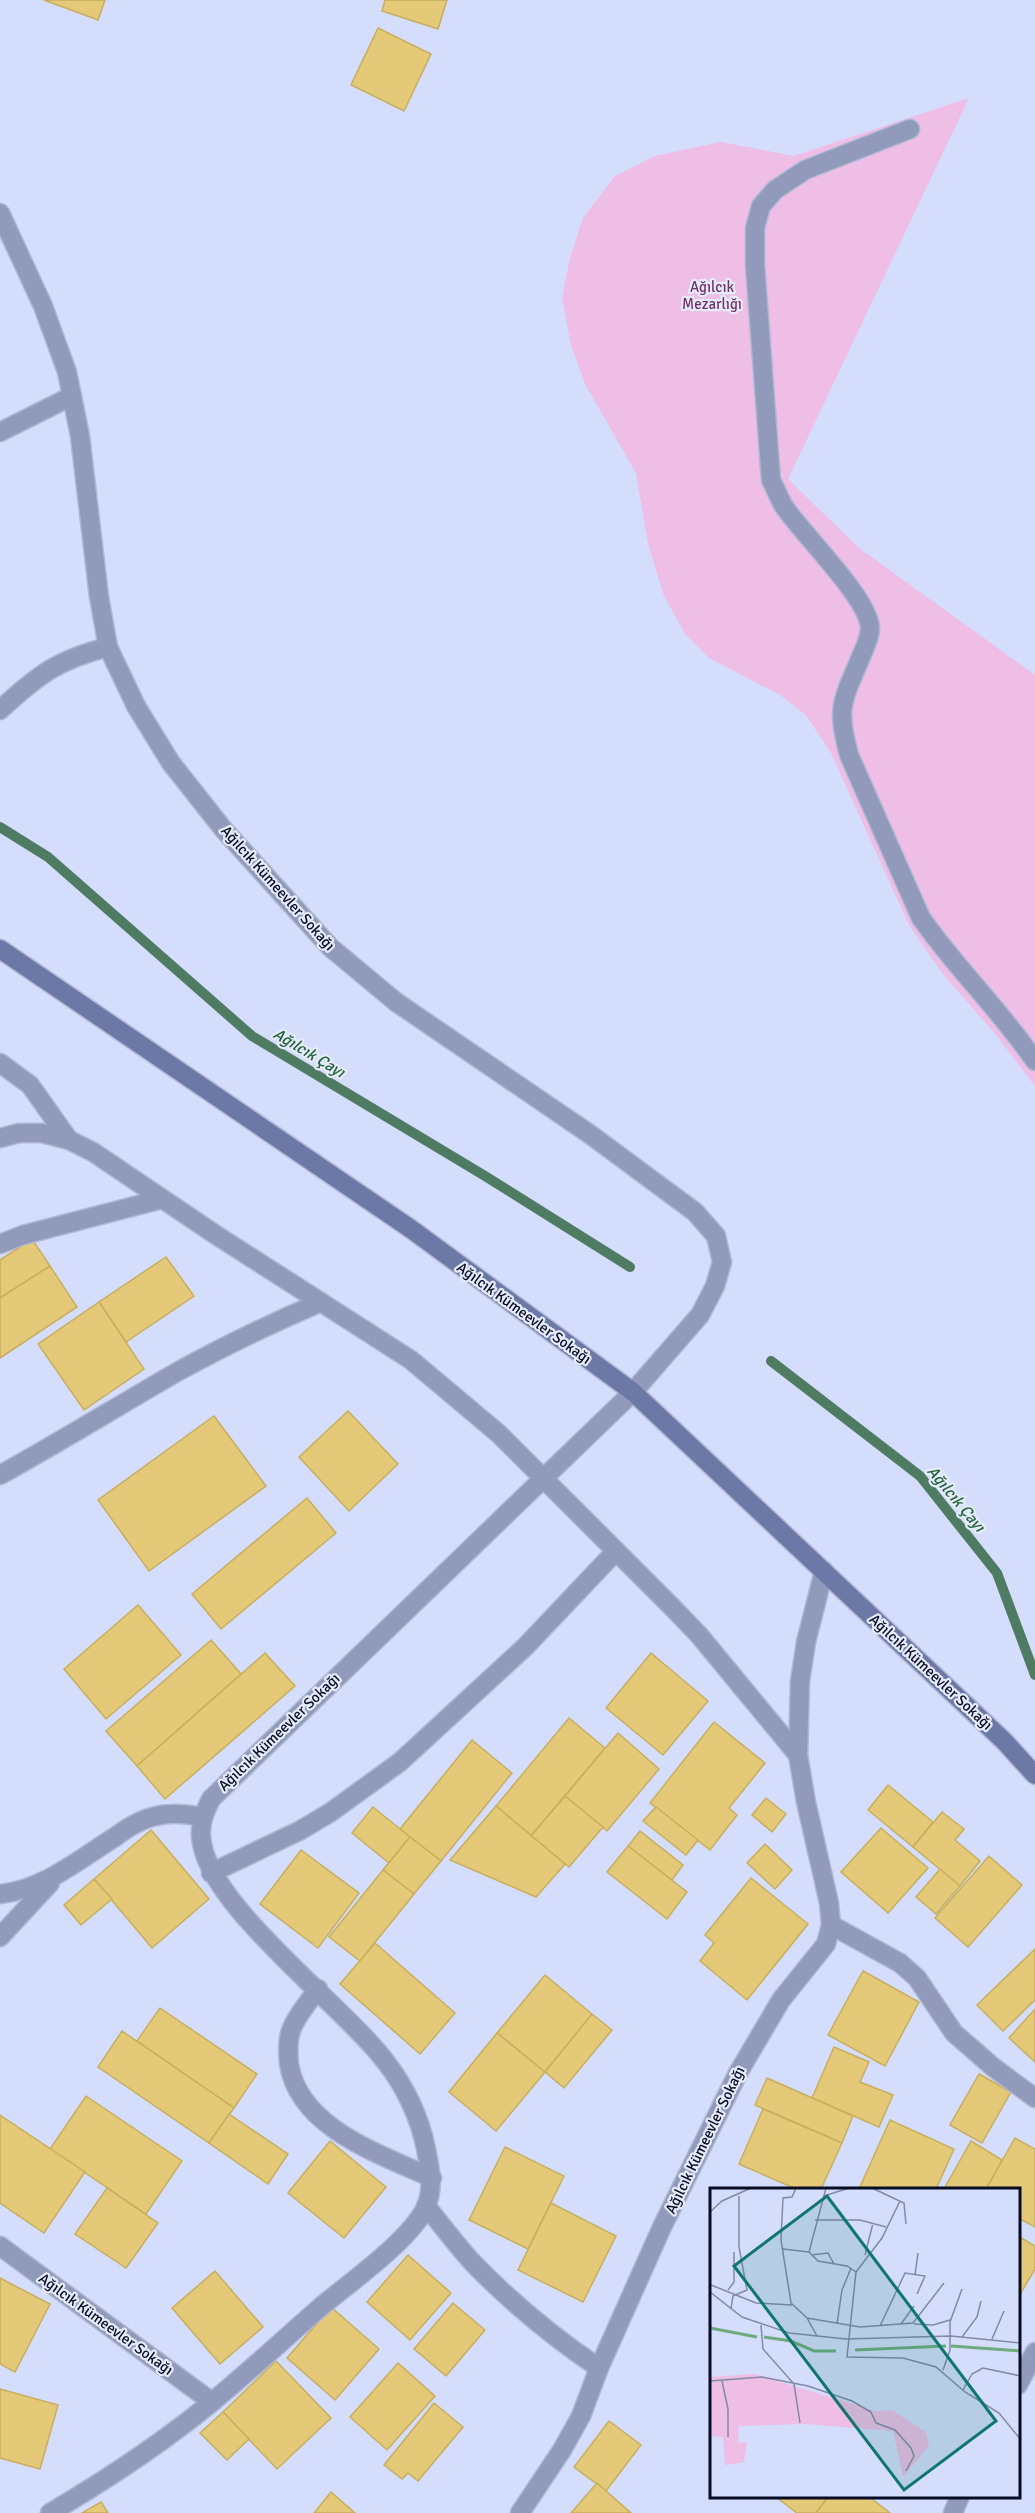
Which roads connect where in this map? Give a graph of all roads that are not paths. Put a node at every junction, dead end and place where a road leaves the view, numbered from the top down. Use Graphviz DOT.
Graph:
graph roads {
  1 [pos="910,129"];
  2 [pos="0,213"];
  3 [pos="72,396"];
  4 [pos="0,432"];
  5 [pos="108,647"];
  6 [pos="0,710"];
  7 [pos="0,949"];
  8 [pos="1035,1061"];
  9 [pos="0,1063"];
  10 [pos="0,1138"];
  11 [pos="69,1140"];
  12 [pos="162,1199"];
  13 [pos="0,1244"];
  14 [pos="321,1302"];
  15 [pos="633,1392"];
  16 [pos="0,1475"];
  17 [pos="544,1479"];
  18 [pos="616,1551"];
  19 [pos="824,1571"];
  20 [pos="798,1755"];
  21 [pos="1035,1775"];
  22 [pos="202,1817"];
  23 [pos="211,1873"];
  24 [pos="57,1876"];
  25 [pos="0,1894"];
  26 [pos="831,1925"];
  27 [pos="0,1937"];
  28 [pos="318,1989"];
  29 [pos="1035,2098"];
  30 [pos="432,2178"];
  31 [pos="426,2206"];
  32 [pos="0,2246"];
  33 [pos="1035,2352"];
  34 [pos="599,2368"];
  35 [pos="1020,2381"];
  36 [pos="212,2402"];
  37 [pos="959,2498"];
  38 [pos="50,2513"];
  39 [pos="520,2513"];
  40 [pos="953,2513"];
  1 -- 8 [label="street"];
  2 -- 3 [label="street, Ağılcık Kümeevler Sokağı"];
  3 -- 4 [label="street"];
  3 -- 5 [label="street, Ağılcık Kümeevler Sokağı"];
  5 -- 6 [label="street"];
  5 -- 15 [label="street, Ağılcık Kümeevler Sokağı"];
  7 -- 15 [label="main road, Ağılcık Kümeevler Sokağı"];
  9 -- 11 [label="street"];
  10 -- 11 [label="street"];
  11 -- 12 [label="street"];
  12 -- 13 [label="street"];
  12 -- 14 [label="street"];
  14 -- 16 [label="street"];
  14 -- 17 [label="street"];
  15 -- 17 [label="street, Ağılcık Kümeevler Sokağı"];
  15 -- 19 [label="main road, Ağılcık Kümeevler Sokağı"];
  17 -- 18 [label="street"];
  17 -- 22 [label="street, Ağılcık Kümeevler Sokağı"];
  18 -- 20 [label="street"];
  18 -- 23 [label="street"];
  19 -- 20 [label="street"];
  19 -- 21 [label="main road, Ağılcık Kümeevler Sokağı"];
  20 -- 26 [label="street"];
  22 -- 23 [label="street"];
  22 -- 24 [label="street"];
  23 -- 28 [label="street"];
  24 -- 25 [label="street"];
  24 -- 27 [label="street"];
  26 -- 29 [label="street"];
  26 -- 34 [label="street, Ağılcık Kümeevler Sokağı"];
  28 -- 30 [label="street"];
  28 -- 30 [label="street"];
  30 -- 31 [label="street"];
  31 -- 34 [label="street"];
  31 -- 36 [label="street"];
  32 -- 36 [label="street, Ağılcık Kümeevler Sokağı"];
  33 -- 35 [label="street"];
  34 -- 39 [label="street, Ağılcık Kümeevler Sokağı"];
  36 -- 38 [label="street"];
  37 -- 40 [label="street"];
}
